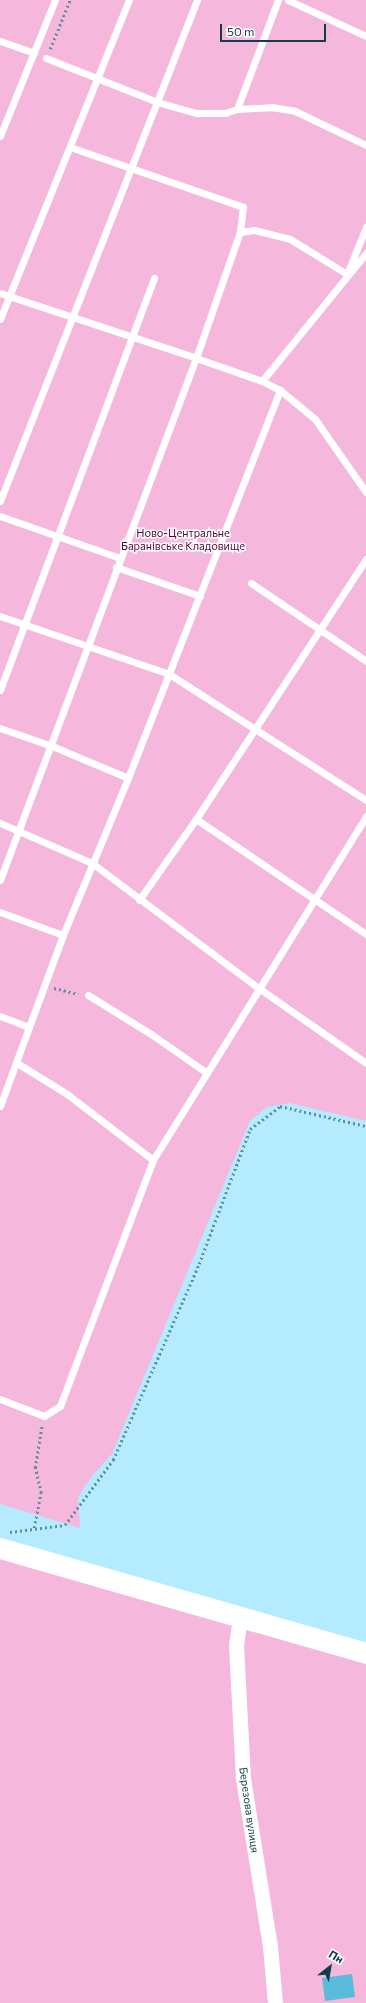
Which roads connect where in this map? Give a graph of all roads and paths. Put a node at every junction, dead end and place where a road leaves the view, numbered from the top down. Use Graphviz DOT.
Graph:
graph roads {
  1 [pos="55,0"];
  2 [pos="70,0"];
  3 [pos="129,0"];
  4 [pos="197,0"];
  5 [pos="278,0"];
  6 [pos="288,0"];
  7 [pos="366,36"];
  8 [pos="0,42"];
  9 [pos="34,53"];
  10 [pos="46,58"];
  11 [pos="98,78"];
  12 [pos="157,102"];
  13 [pos="237,109"];
  14 [pos="3,120"];
  15 [pos="0,136"];
  16 [pos="366,145"];
  17 [pos="70,147"];
  18 [pos="131,169"];
  19 [pos="366,227"];
  20 [pos="240,232"];
  21 [pos="366,253"];
  22 [pos="347,274"];
  23 [pos="154,278"];
  24 [pos="0,293"];
  25 [pos="9,296"];
  26 [pos="73,317"];
  27 [pos="0,320"];
  28 [pos="133,337"];
  29 [pos="196,358"];
  30 [pos="262,381"];
  31 [pos="280,390"];
  32 [pos="366,492"];
  33 [pos="0,501"];
  34 [pos="0,516"];
  35 [pos="57,536"];
  36 [pos="120,558"];
  37 [pos="366,559"];
  38 [pos="116,567"];
  39 [pos="250,583"];
  40 [pos="200,596"];
  41 [pos="0,616"];
  42 [pos="24,624"];
  43 [pos="320,629"];
  44 [pos="86,647"];
  45 [pos="366,661"];
  46 [pos="169,674"];
  47 [pos="0,690"];
  48 [pos="0,728"];
  49 [pos="255,729"];
  50 [pos="52,746"];
  51 [pos="128,778"];
  52 [pos="366,800"];
  53 [pos="366,816"];
  54 [pos="196,819"];
  55 [pos="0,823"];
  56 [pos="19,830"];
  57 [pos="92,862"];
  58 [pos="0,880"];
  59 [pos="315,899"];
  60 [pos="139,900"];
  61 [pos="0,912"];
  62 [pos="366,934"];
  63 [pos="63,935"];
  64 [pos="44,985"];
  65 [pos="260,988"];
  66 [pos="88,995"];
  67 [pos="0,1016"];
  68 [pos="28,1027"];
  69 [pos="17,1063"];
  70 [pos="366,1063"];
  71 [pos="207,1073"];
  72 [pos="0,1106"];
  73 [pos="366,1126"];
  74 [pos="153,1160"];
  75 [pos="0,1399"];
  76 [pos="44,1416"];
  77 [pos="34,1528"];
  78 [pos="0,1548"];
  79 [pos="240,1617"];
  80 [pos="366,1653"];
  81 [pos="275,2003"];
  1 -- 9 [label="lane"];
  2 -- 10 [label="path"];
  3 -- 11 [label="lane"];
  4 -- 12 [label="lane"];
  5 -- 13 [label="lane"];
  6 -- 7 [label="lane"];
  8 -- 9 [label="lane"];
  9 -- 14 [label="lane"];
  10 -- 11 [label="lane"];
  11 -- 12 [label="lane"];
  11 -- 17 [label="lane"];
  12 -- 13 [label="lane"];
  12 -- 18 [label="lane"];
  13 -- 16 [label="lane"];
  14 -- 15 [label="lane"];
  17 -- 18 [label="lane"];
  17 -- 25 [label="lane"];
  18 -- 20 [label="lane"];
  18 -- 26 [label="lane"];
  19 -- 22 [label="lane"];
  20 -- 22 [label="lane"];
  20 -- 29 [label="lane"];
  21 -- 22 [label="lane"];
  22 -- 30 [label="lane"];
  23 -- 28 [label="lane"];
  24 -- 25 [label="lane"];
  25 -- 26 [label="lane"];
  25 -- 27 [label="lane"];
  26 -- 28 [label="lane"];
  26 -- 33 [label="lane"];
  28 -- 29 [label="lane"];
  28 -- 35 [label="lane"];
  29 -- 30 [label="lane"];
  29 -- 36 [label="lane"];
  30 -- 31 [label="lane"];
  31 -- 32 [label="lane"];
  31 -- 40 [label="lane"];
  34 -- 35 [label="lane"];
  35 -- 36 [label="lane"];
  35 -- 42 [label="lane"];
  36 -- 38 [label="lane"];
  37 -- 43 [label="lane"];
  38 -- 40 [label="lane"];
  38 -- 44 [label="lane"];
  39 -- 43 [label="lane"];
  40 -- 46 [label="lane"];
  41 -- 42 [label="lane"];
  42 -- 44 [label="lane"];
  42 -- 47 [label="lane"];
  43 -- 45 [label="lane"];
  43 -- 49 [label="lane"];
  44 -- 46 [label="lane"];
  44 -- 50 [label="lane"];
  46 -- 49 [label="lane"];
  46 -- 51 [label="lane"];
  48 -- 50 [label="lane"];
  49 -- 52 [label="lane"];
  49 -- 54 [label="lane"];
  50 -- 51 [label="lane"];
  50 -- 56 [label="lane"];
  51 -- 57 [label="lane"];
  53 -- 59 [label="lane"];
  54 -- 59 [label="lane"];
  54 -- 60 [label="lane"];
  55 -- 56 [label="lane"];
  56 -- 57 [label="lane"];
  56 -- 58 [label="lane"];
  57 -- 60 [label="lane"];
  57 -- 63 [label="lane"];
  59 -- 62 [label="lane"];
  59 -- 65 [label="lane"];
  60 -- 65 [label="lane"];
  61 -- 63 [label="lane"];
  63 -- 64 [label="lane"];
  64 -- 66 [label="path"];
  64 -- 68 [label="lane"];
  65 -- 70 [label="lane"];
  65 -- 71 [label="lane"];
  66 -- 71 [label="lane"];
  67 -- 68 [label="lane"];
  68 -- 69 [label="lane"];
  69 -- 72 [label="lane"];
  69 -- 74 [label="lane"];
  71 -- 74 [label="lane"];
  73 -- 77 [label="path"];
  74 -- 76 [label="lane"];
  75 -- 76 [label="lane"];
  76 -- 77 [label="path"];
  77 -- 78 [label="path"];
  78 -- 79 [label="main road"];
  79 -- 80 [label="main road"];
  79 -- 81 [label="street, Березова вулиця"];
}
